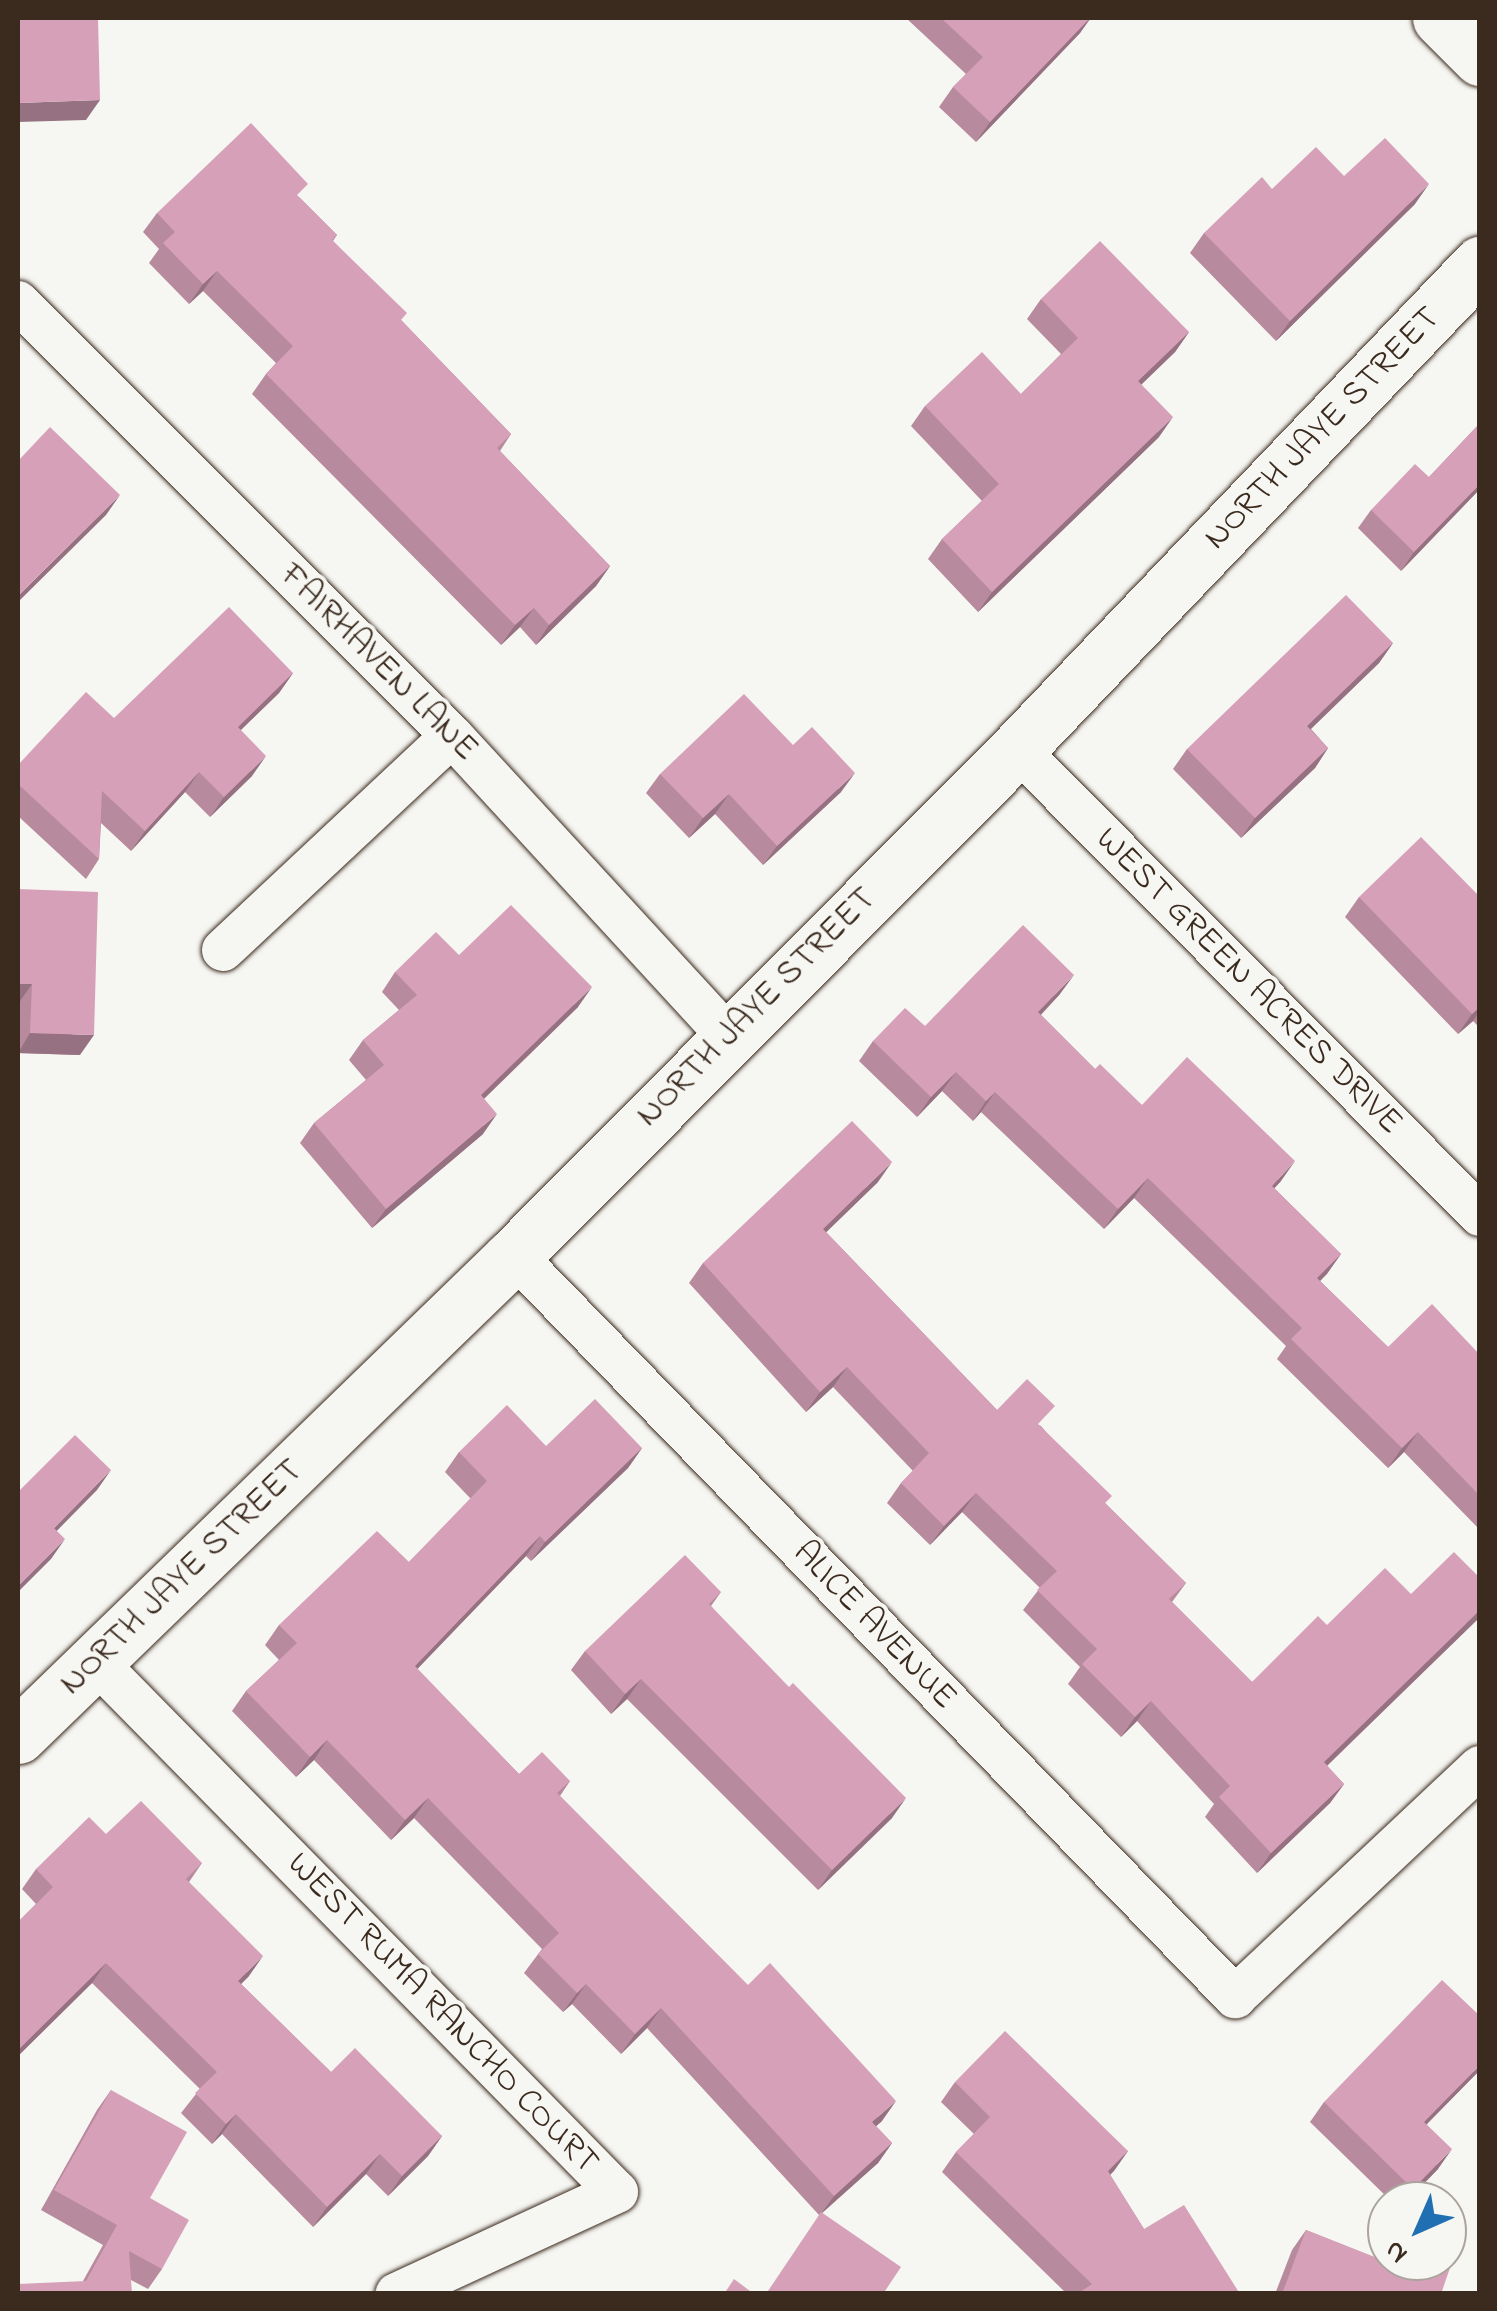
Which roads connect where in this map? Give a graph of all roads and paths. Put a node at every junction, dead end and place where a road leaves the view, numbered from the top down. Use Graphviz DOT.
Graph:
graph roads {
  1 [pos="1440,18"];
  2 [pos="1480,58"];
  3 [pos="1480,264"];
  4 [pos="18,302"];
  5 [pos="452,736"];
  6 [pos="1017,749"];
  7 [pos="223,950"];
  8 [pos="727,1035"];
  9 [pos="1480,1215"];
  10 [pos="514,1255"];
  11 [pos="96,1662"];
  12 [pos="18,1736"];
  13 [pos="1480,1766"];
  14 [pos="396,2294"];
  1 -- 2 [label="street"];
  3 -- 6 [label="street, NORTH JAYE STREET"];
  4 -- 5 [label="street, FAIRHAVEN LANE"];
  5 -- 7 [label="street"];
  5 -- 8 [label="street, FAIRHAVEN LANE"];
  6 -- 8 [label="street, NORTH JAYE STREET"];
  6 -- 9 [label="street, WEST GREEN ACRES DRIVE"];
  8 -- 10 [label="street, NORTH JAYE STREET"];
  10 -- 11 [label="street, NORTH JAYE STREET"];
  10 -- 13 [label="street, ALICE AVENUE"];
  11 -- 12 [label="street, NORTH JAYE STREET"];
  11 -- 14 [label="street, WEST RUMA RANCHO COURT"];
}
